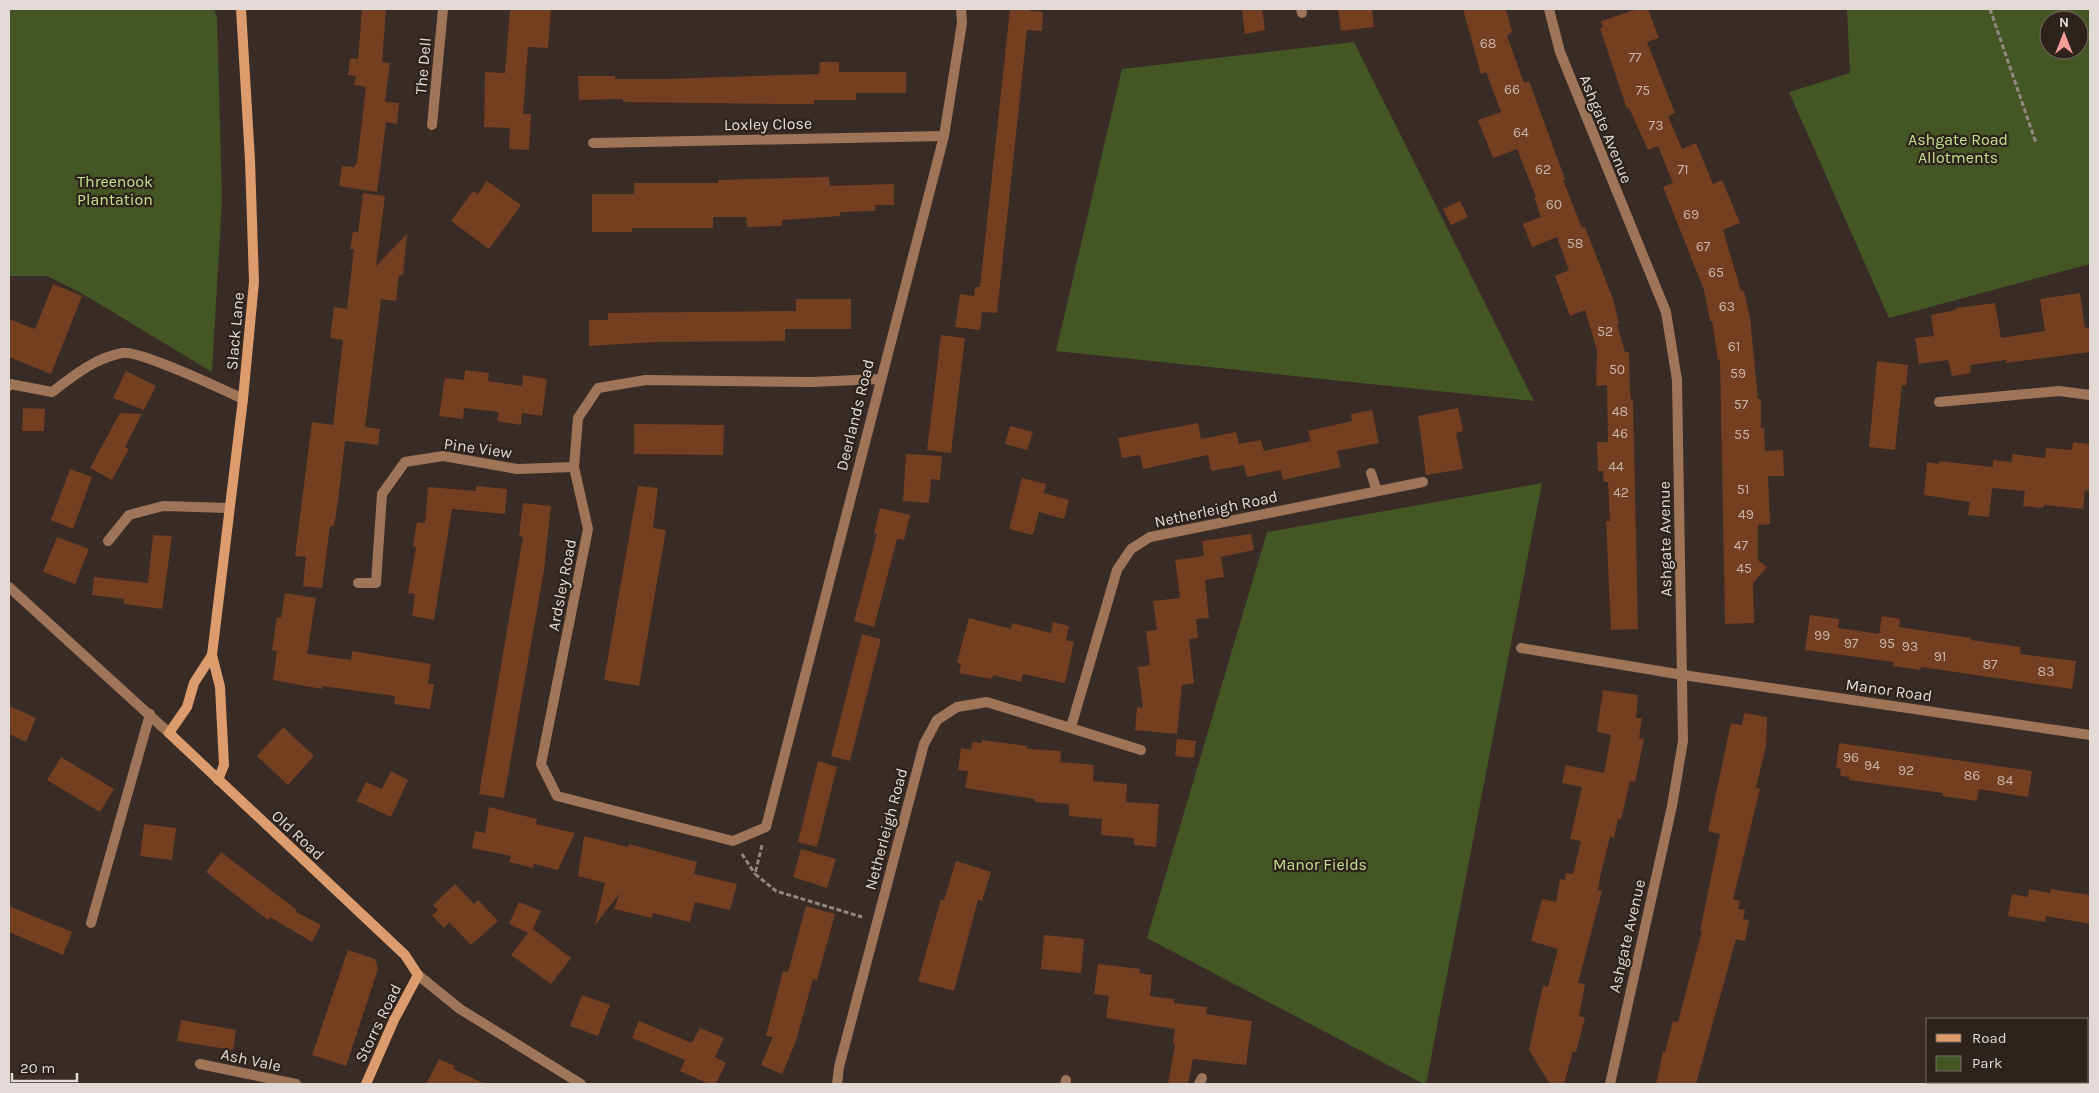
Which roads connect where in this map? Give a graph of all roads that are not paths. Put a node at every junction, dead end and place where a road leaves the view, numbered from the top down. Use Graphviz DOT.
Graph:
graph roads {
  1 [pos="241,9"];
  2 [pos="443,9"];
  3 [pos="961,9"];
  4 [pos="1548,9"];
  5 [pos="432,125"];
  6 [pos="944,136"];
  7 [pos="593,143"];
  8 [pos="880,379"];
  9 [pos="9,386"];
  10 [pos="2090,395"];
  11 [pos="243,399"];
  12 [pos="1939,402"];
  13 [pos="574,467"];
  14 [pos="1370,473"];
  15 [pos="1423,482"];
  16 [pos="1377,491"];
  17 [pos="228,508"];
  18 [pos="108,541"];
  19 [pos="358,584"];
  20 [pos="9,587"];
  21 [pos="1521,648"];
  22 [pos="212,654"];
  23 [pos="1683,675"];
  24 [pos="150,714"];
  25 [pos="1071,727"];
  26 [pos="169,733"];
  27 [pos="2090,735"];
  28 [pos="1141,750"];
  29 [pos="218,780"];
  30 [pos="733,841"];
  31 [pos="91,923"];
  32 [pos="418,975"];
  33 [pos="200,1064"];
  34 [pos="296,1084"];
  35 [pos="366,1084"];
  36 [pos="581,1084"];
  37 [pos="838,1084"];
  38 [pos="1610,1084"];
  1 -- 11 [label="main road, Slack Lane"];
  2 -- 5 [label="street, The Dell"];
  3 -- 6 [label="street, Deerlands Road"];
  4 -- 23 [label="street, Ashgate Avenue"];
  6 -- 7 [label="street, Loxley Close"];
  6 -- 8 [label="street, Deerlands Road"];
  8 -- 13 [label="street, Ardsley Road"];
  8 -- 30 [label="street, Deerlands Road"];
  9 -- 11 [label="street"];
  10 -- 12 [label="street"];
  11 -- 17 [label="main road, Slack Lane"];
  13 -- 19 [label="street, Pine View"];
  13 -- 30 [label="street, Ardsley Road"];
  14 -- 16 [label="street"];
  15 -- 16 [label="street, Netherleigh Road"];
  16 -- 25 [label="street, Netherleigh Road"];
  17 -- 18 [label="street"];
  17 -- 22 [label="main road, Slack Lane"];
  20 -- 24 [label="street, Old Road"];
  21 -- 23 [label="street, Manor Road"];
  22 -- 26 [label="main road, Slack Lane"];
  22 -- 29 [label="main road, Slack Lane"];
  23 -- 27 [label="street, Manor Road"];
  23 -- 38 [label="street, Ashgate Avenue"];
  24 -- 26 [label="street, Old Road"];
  24 -- 31 [label="street"];
  25 -- 28 [label="street, Netherleigh Road"];
  25 -- 37 [label="street, Netherleigh Road"];
  26 -- 29 [label="main road, Old Road"];
  29 -- 32 [label="main road, Old Road"];
  32 -- 35 [label="main road, Storrs Road"];
  32 -- 36 [label="street, Old Road"];
  33 -- 34 [label="street, Ash Vale"];
}
